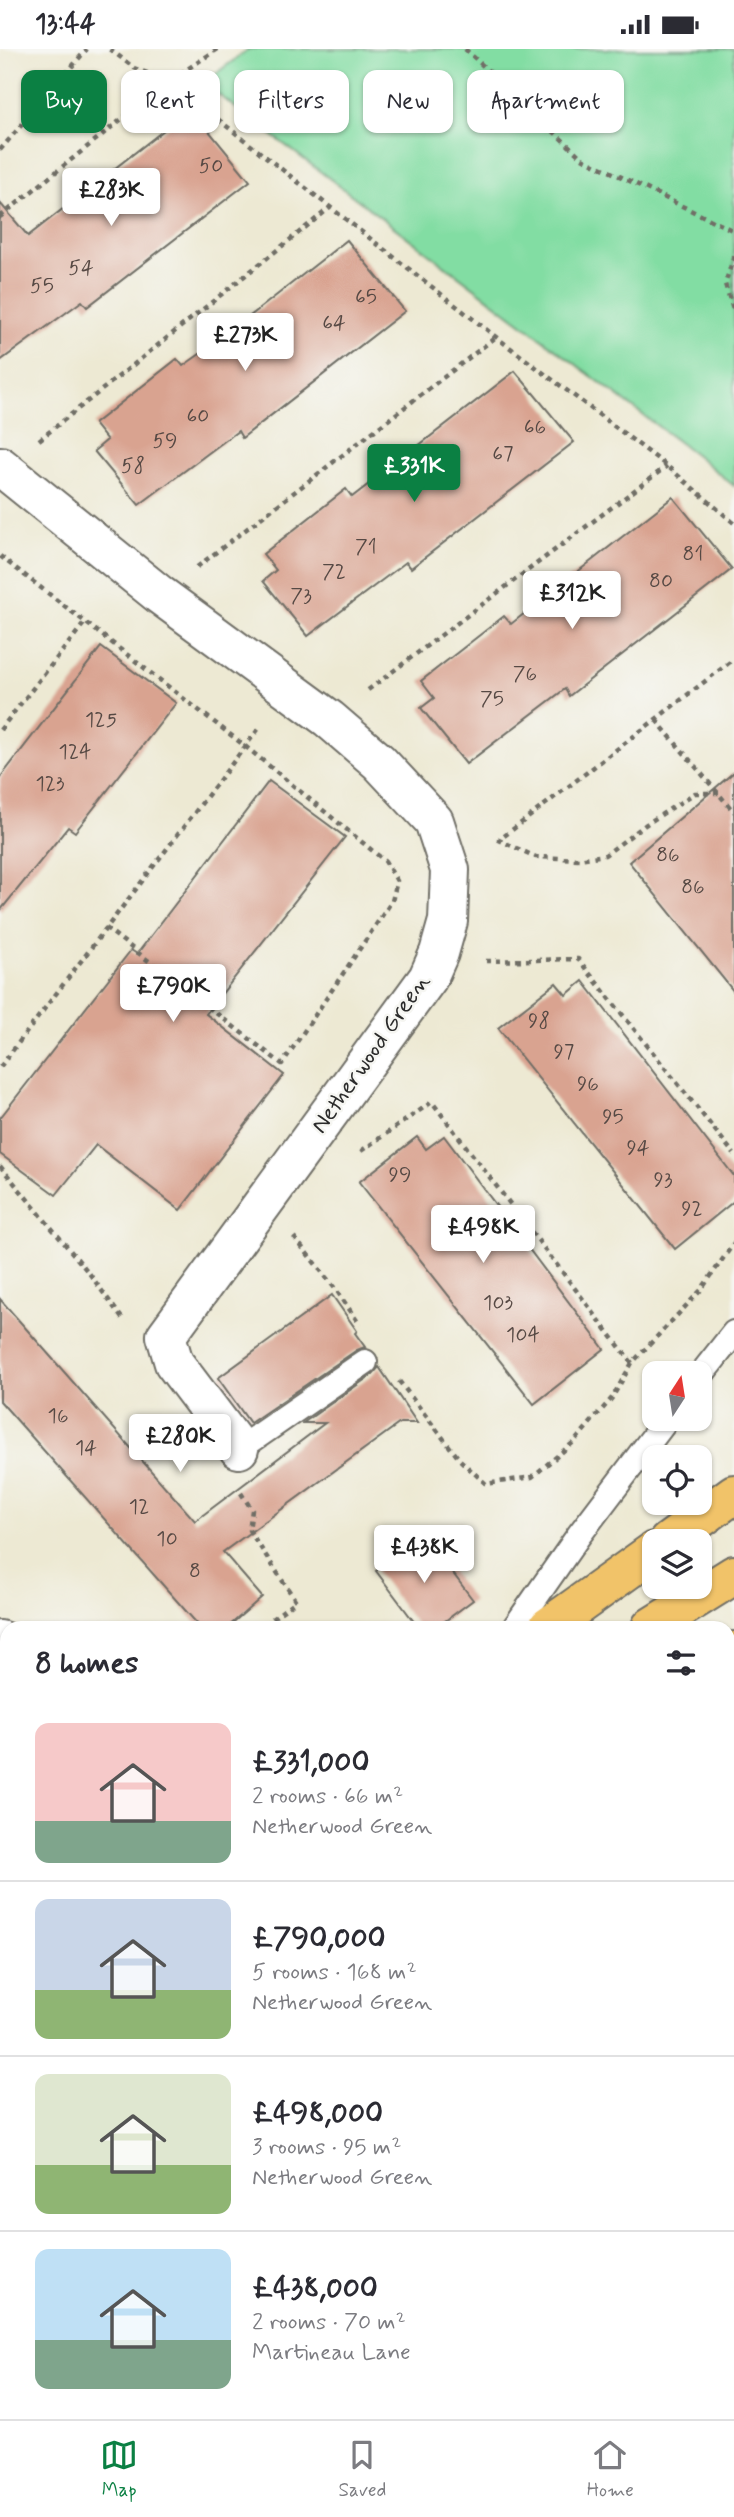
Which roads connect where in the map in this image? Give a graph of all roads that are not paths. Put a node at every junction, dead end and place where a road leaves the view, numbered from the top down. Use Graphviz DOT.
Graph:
graph roads {
  1 [pos="2,467"];
  2 [pos="734,1333"];
  3 [pos="712,1361"];
  4 [pos="365,1362"];
  5 [pos="658,1431"];
  6 [pos="237,1466"];
  7 [pos="734,1494"];
  8 [pos="686,1529"];
  9 [pos="642,1560"];
  10 [pos="734,1575"];
  11 [pos="519,1621"];
  12 [pos="556,1621"];
  13 [pos="661,1621"];
  1 -- 6 [label="street, Netherwood Green"];
  2 -- 3 [label="lane"];
  4 -- 6 [label="lane"];
  5 -- 11 [label="lane"];
  7 -- 8 [label="main road"];
  9 -- 12 [label="main road"];
  10 -- 13 [label="main road"];
}
